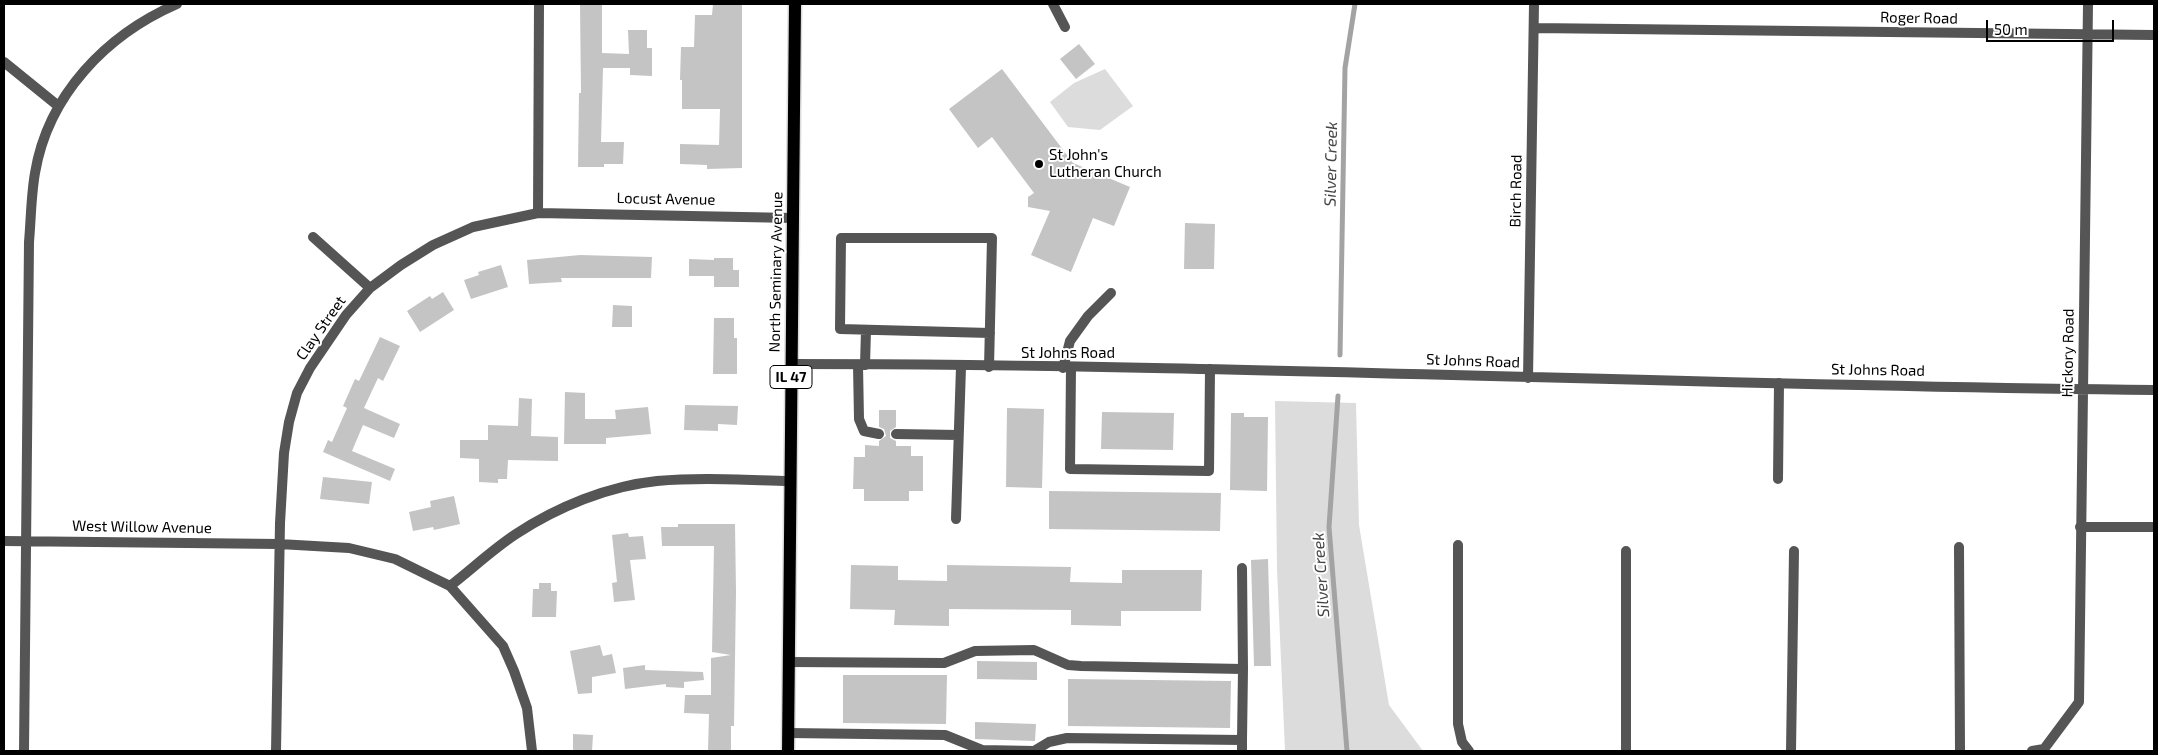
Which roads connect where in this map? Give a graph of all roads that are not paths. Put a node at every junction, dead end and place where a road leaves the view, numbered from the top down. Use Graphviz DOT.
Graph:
graph roads {
  1 [pos="176,4"];
  2 [pos="539,4"];
  3 [pos="795,4"];
  4 [pos="1052,4"];
  5 [pos="1534,4"];
  6 [pos="2088,4"];
  7 [pos="1065,27"];
  8 [pos="1534,28"];
  9 [pos="2088,35"];
  10 [pos="2154,35"];
  11 [pos="4,62"];
  12 [pos="58,106"];
  13 [pos="538,213"];
  14 [pos="793,218"];
  15 [pos="313,237"];
  16 [pos="370,288"];
  17 [pos="1111,293"];
  18 [pos="866,330"];
  19 [pos="990,333"];
  20 [pos="792,364"];
  21 [pos="862,365"];
  22 [pos="961,367"];
  23 [pos="989,367"];
  24 [pos="1067,368"];
  25 [pos="1210,369"];
  26 [pos="1528,378"];
  27 [pos="1780,383"];
  28 [pos="2082,389"];
  29 [pos="2154,390"];
  30 [pos="879,434"];
  31 [pos="896,434"];
  32 [pos="958,436"];
  33 [pos="1778,479"];
  34 [pos="790,481"];
  35 [pos="956,518"];
  36 [pos="2080,527"];
  37 [pos="2154,527"];
  38 [pos="4,541"];
  39 [pos="27,541"];
  40 [pos="279,544"];
  41 [pos="1458,545"];
  42 [pos="1959,547"];
  43 [pos="1626,551"];
  44 [pos="1794,551"];
  45 [pos="1242,568"];
  46 [pos="450,586"];
  47 [pos="789,662"];
  48 [pos="1243,669"];
  49 [pos="788,733"];
  50 [pos="1242,740"];
  51 [pos="24,751"];
  52 [pos="276,751"];
  53 [pos="532,751"];
  54 [pos="788,751"];
  55 [pos="1242,751"];
  56 [pos="1469,751"];
  57 [pos="1626,751"];
  58 [pos="1792,751"];
  59 [pos="1960,751"];
  60 [pos="2032,751"];
  1 -- 12 [label="street"];
  2 -- 13 [label="street"];
  3 -- 14 [label="main road, North Seminary Avenue / IL 47"];
  4 -- 7 [label="street"];
  5 -- 8 [label="street, Birch Road"];
  6 -- 9 [label="street, Hickory Road"];
  8 -- 9 [label="street, Roger Road"];
  8 -- 26 [label="street, Birch Road"];
  9 -- 10 [label="street, Roger Road"];
  9 -- 28 [label="street, Hickory Road"];
  11 -- 12 [label="street"];
  12 -- 39 [label="street"];
  13 -- 14 [label="street, Locust Avenue"];
  13 -- 16 [label="street, Clay Street"];
  14 -- 20 [label="main road, North Seminary Avenue / IL 47"];
  15 -- 16 [label="street"];
  16 -- 40 [label="street, Clay Street"];
  17 -- 24 [label="street"];
  18 -- 19 [label="street"];
  18 -- 19 [label="street"];
  18 -- 21 [label="street"];
  19 -- 23 [label="street"];
  20 -- 21 [label="street, St Johns Road"];
  20 -- 34 [label="main road, North Seminary Avenue / IL 47"];
  21 -- 22 [label="street, St Johns Road"];
  21 -- 30 [label="street"];
  22 -- 23 [label="street, St Johns Road"];
  22 -- 32 [label="street"];
  23 -- 24 [label="street, St Johns Road"];
  24 -- 25 [label="street, St Johns Road"];
  24 -- 25 [label="street"];
  25 -- 26 [label="street, St Johns Road"];
  26 -- 27 [label="street, St Johns Road"];
  27 -- 28 [label="street, St Johns Road"];
  27 -- 33 [label="street"];
  28 -- 29 [label="street, St Johns Road"];
  28 -- 36 [label="street, Hickory Road"];
  31 -- 32 [label="street"];
  32 -- 35 [label="street"];
  34 -- 46 [label="street"];
  34 -- 47 [label="main road, North Seminary Avenue / IL 47"];
  36 -- 37 [label="street"];
  36 -- 60 [label="street, Hickory Road"];
  38 -- 39 [label="street, West Willow Avenue"];
  39 -- 40 [label="street, West Willow Avenue"];
  39 -- 51 [label="street"];
  40 -- 46 [label="street, West Willow Avenue"];
  40 -- 52 [label="street, Clay Street"];
  41 -- 56 [label="street"];
  42 -- 59 [label="street"];
  43 -- 57 [label="street"];
  44 -- 58 [label="street"];
  45 -- 48 [label="street"];
  46 -- 53 [label="street"];
  47 -- 48 [label="street"];
  47 -- 49 [label="main road, North Seminary Avenue / IL 47"];
  48 -- 50 [label="street"];
  49 -- 50 [label="street"];
  49 -- 54 [label="main road, North Seminary Avenue / IL 47"];
  50 -- 55 [label="street"];
}
